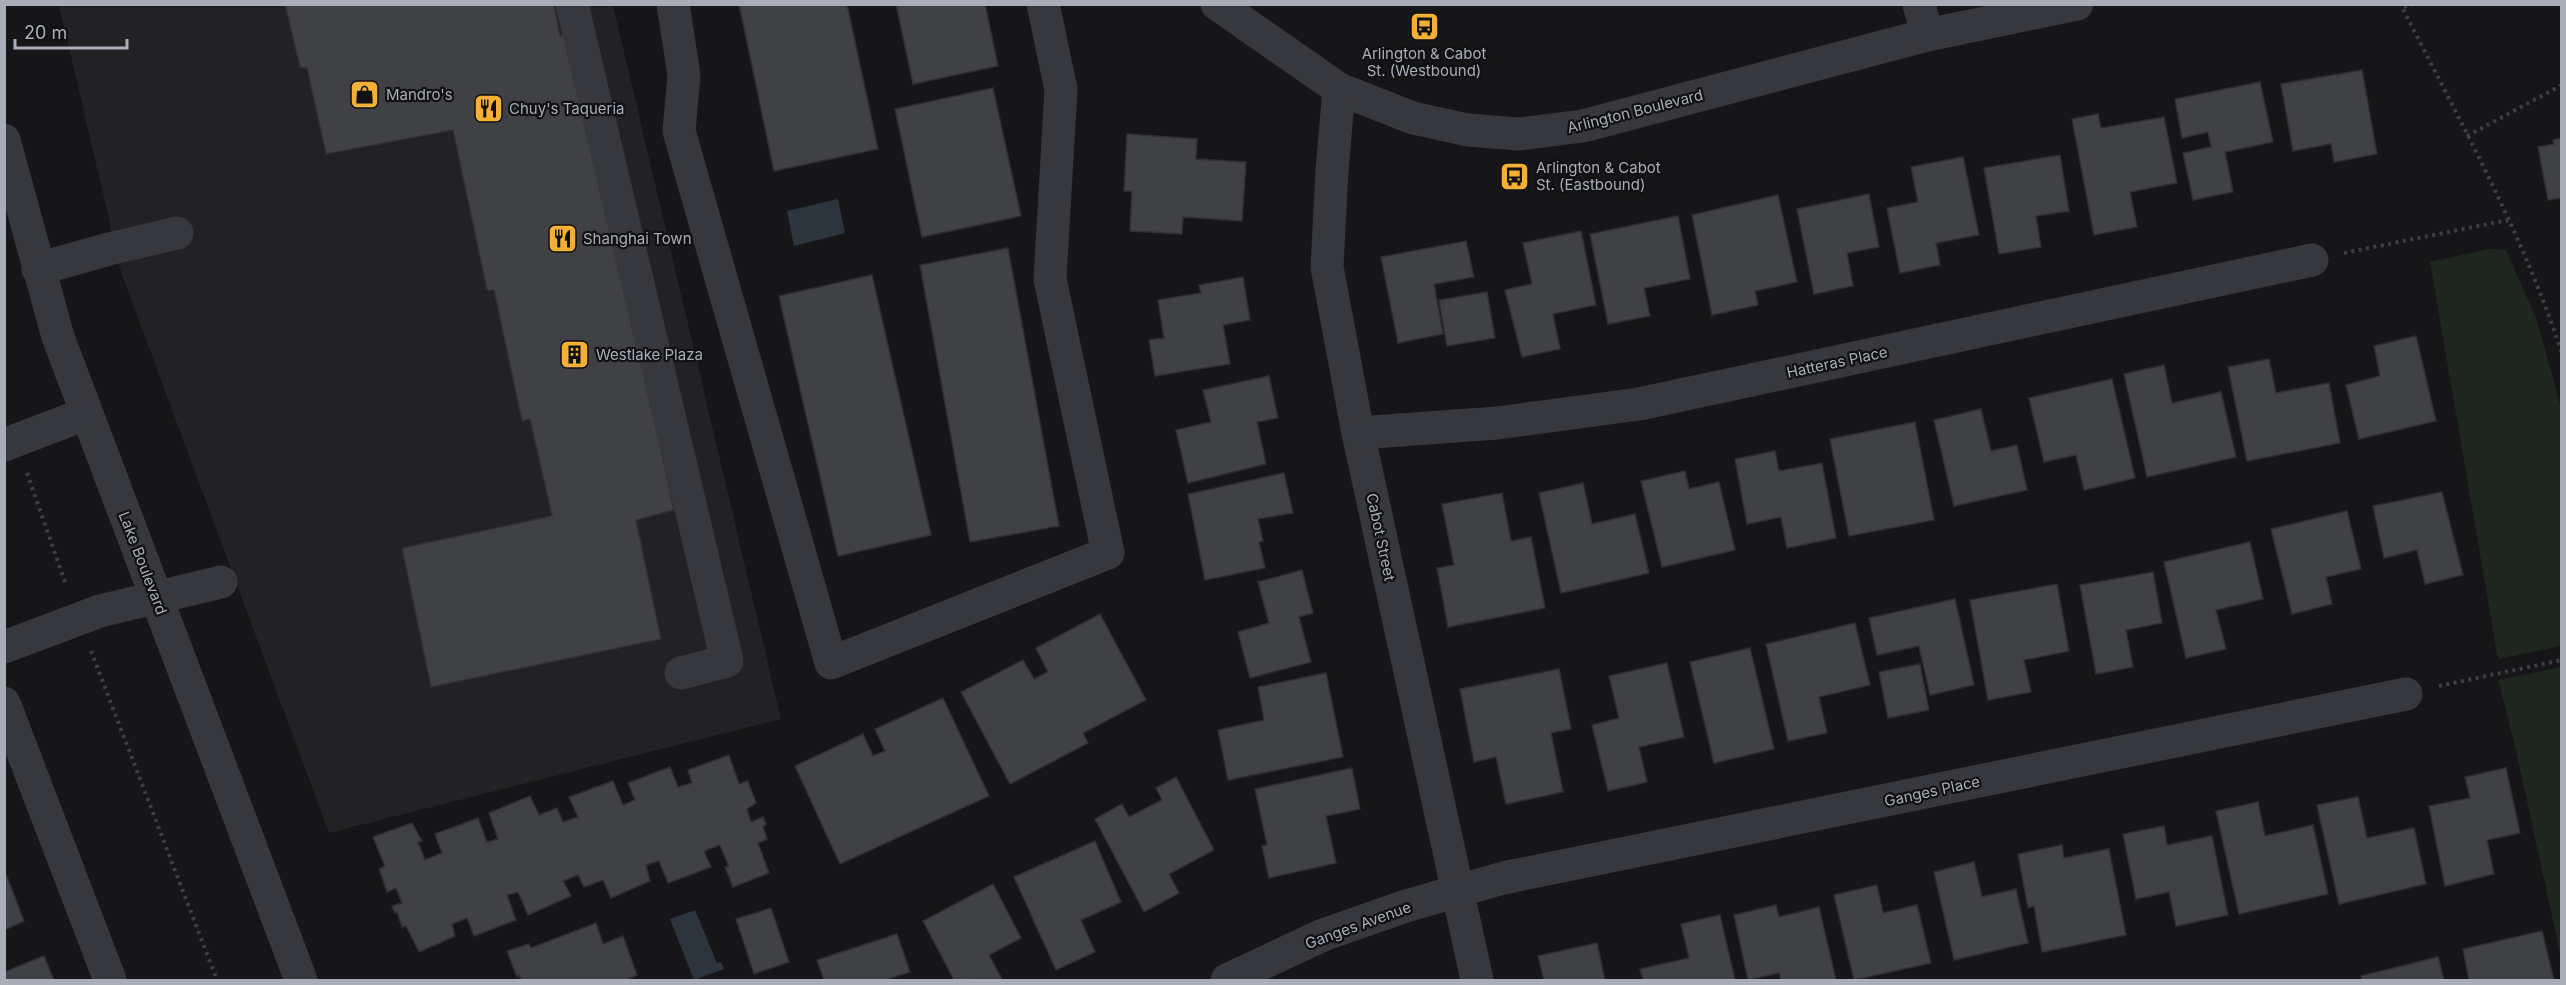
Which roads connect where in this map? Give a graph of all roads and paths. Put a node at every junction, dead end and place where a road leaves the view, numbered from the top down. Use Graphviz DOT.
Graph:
graph roads {
  1 [pos="572,4"];
  2 [pos="673,4"];
  3 [pos="1043,4"];
  4 [pos="1217,4"];
  5 [pos="2077,4"];
  6 [pos="2414,4"];
  7 [pos="1923,20"];
  8 [pos="2562,85"];
  9 [pos="1339,89"];
  10 [pos="2467,136"];
  11 [pos="4,140"];
  12 [pos="2508,220"];
  13 [pos="177,234"];
  14 [pos="2312,260"];
  15 [pos="38,269"];
  16 [pos="2562,354"];
  17 [pos="85,414"];
  18 [pos="1358,433"];
  19 [pos="10,443"];
  20 [pos="221,582"];
  21 [pos="156,597"];
  22 [pos="79,619"];
  23 [pos="4,647"];
  24 [pos="2562,660"];
  25 [pos="681,673"];
  26 [pos="2406,694"];
  27 [pos="4,703"];
  28 [pos="1458,891"];
  29 [pos="110,981"];
  30 [pos="217,981"];
  31 [pos="301,981"];
  32 [pos="1227,981"];
  33 [pos="1477,981"];
  1 -- 25 [label="street"];
  2 -- 3 [label="street"];
  4 -- 9 [label="street, Arlington Boulevard"];
  5 -- 7 [label="street, Arlington Boulevard"];
  6 -- 10 [label="path"];
  7 -- 9 [label="street, Arlington Boulevard"];
  8 -- 10 [label="path"];
  9 -- 18 [label="street, Cabot Street"];
  10 -- 12 [label="path"];
  11 -- 15 [label="street, Lake Boulevard"];
  12 -- 14 [label="path"];
  12 -- 16 [label="path"];
  13 -- 15 [label="street"];
  14 -- 18 [label="street, Hatteras Place"];
  15 -- 17 [label="street, Lake Boulevard"];
  17 -- 19 [label="street"];
  17 -- 21 [label="street, Lake Boulevard"];
  18 -- 28 [label="street, Cabot Street"];
  19 -- 22 [label="path"];
  20 -- 21 [label="street"];
  21 -- 22 [label="street"];
  21 -- 31 [label="street, Lake Boulevard"];
  22 -- 23 [label="street"];
  22 -- 30 [label="path"];
  24 -- 26 [label="path"];
  26 -- 28 [label="street, Ganges Place"];
  27 -- 29 [label="street"];
  28 -- 32 [label="street, Ganges Avenue"];
  28 -- 33 [label="street, Cabot Street"];
}
